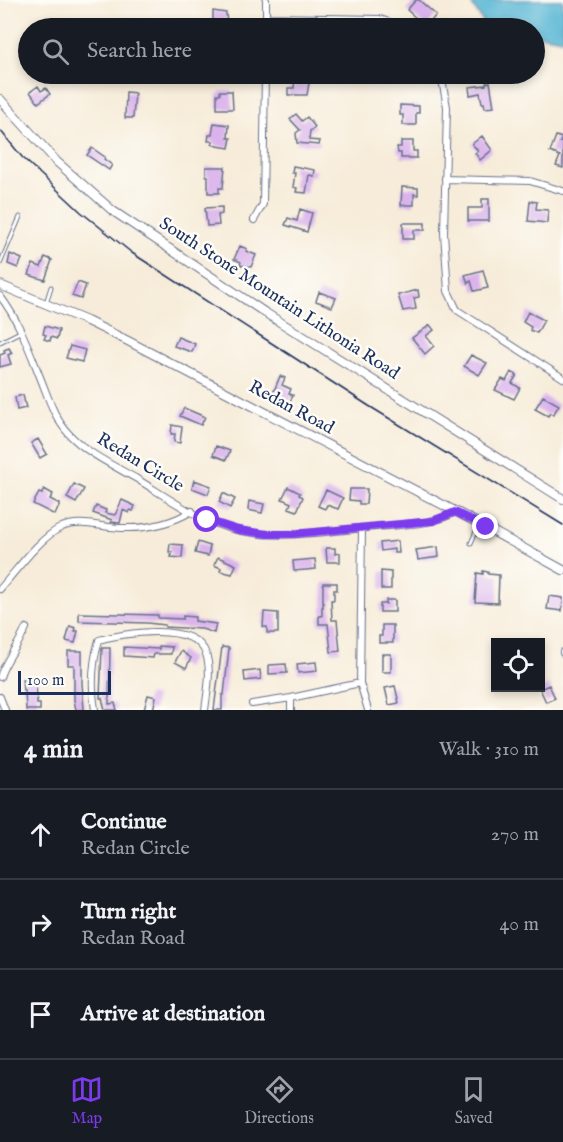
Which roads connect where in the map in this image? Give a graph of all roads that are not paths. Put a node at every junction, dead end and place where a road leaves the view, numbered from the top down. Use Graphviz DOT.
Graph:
graph roads {
  1 [pos="266,0"];
  2 [pos="266,17"];
  3 [pos="323,18"];
  4 [pos="265,84"];
  5 [pos="443,84"];
  6 [pos="0,99"];
  7 [pos="445,179"];
  8 [pos="563,191"];
  9 [pos="20,217"];
  10 [pos="255,220"];
  11 [pos="0,264"];
  12 [pos="0,285"];
  13 [pos="51,287"];
  14 [pos="1,301"];
  15 [pos="46,303"];
  16 [pos="22,331"];
  17 [pos="0,342"];
  18 [pos="563,378"];
  19 [pos="563,499"];
  20 [pos="192,512"];
  21 [pos="455,512"];
  22 [pos="480,524"];
  23 [pos="362,528"];
  24 [pos="471,543"];
  25 [pos="563,570"];
  26 [pos="0,589"];
  27 [pos="26,628"];
  28 [pos="0,677"];
  29 [pos="360,682"];
  30 [pos="0,697"];
  31 [pos="291,698"];
  32 [pos="252,704"];
  33 [pos="5,710"];
  34 [pos="95,710"];
  35 [pos="205,710"];
  36 [pos="291,710"];
  37 [pos="368,710"];
  1 -- 2 [label="street"];
  2 -- 3 [label="street"];
  4 -- 10 [label="street"];
  5 -- 7 [label="street"];
  6 -- 19 [label="main road, South Stone Mountain Lithonia Road"];
  7 -- 8 [label="street"];
  7 -- 18 [label="street"];
  9 -- 11 [label="lane"];
  12 -- 15 [label="main road, Redan Road"];
  13 -- 15 [label="lane"];
  14 -- 16 [label="street, Redan Circle"];
  15 -- 21 [label="main road, Redan Road"];
  16 -- 17 [label="lane"];
  16 -- 20 [label="street, Redan Circle"];
  20 -- 23 [label="street, Redan Circle"];
  20 -- 26 [label="street"];
  21 -- 22 [label="main road, Redan Road"];
  21 -- 23 [label="street, Redan Circle"];
  22 -- 24 [label="lane"];
  22 -- 25 [label="main road, Redan Road"];
  23 -- 29 [label="street"];
  27 -- 28 [label="street"];
  29 -- 31 [label="street"];
  29 -- 37 [label="street"];
  30 -- 33 [label="street"];
  31 -- 32 [label="street"];
  31 -- 36 [label="street"];
  34 -- 35 [label="street"];
}
